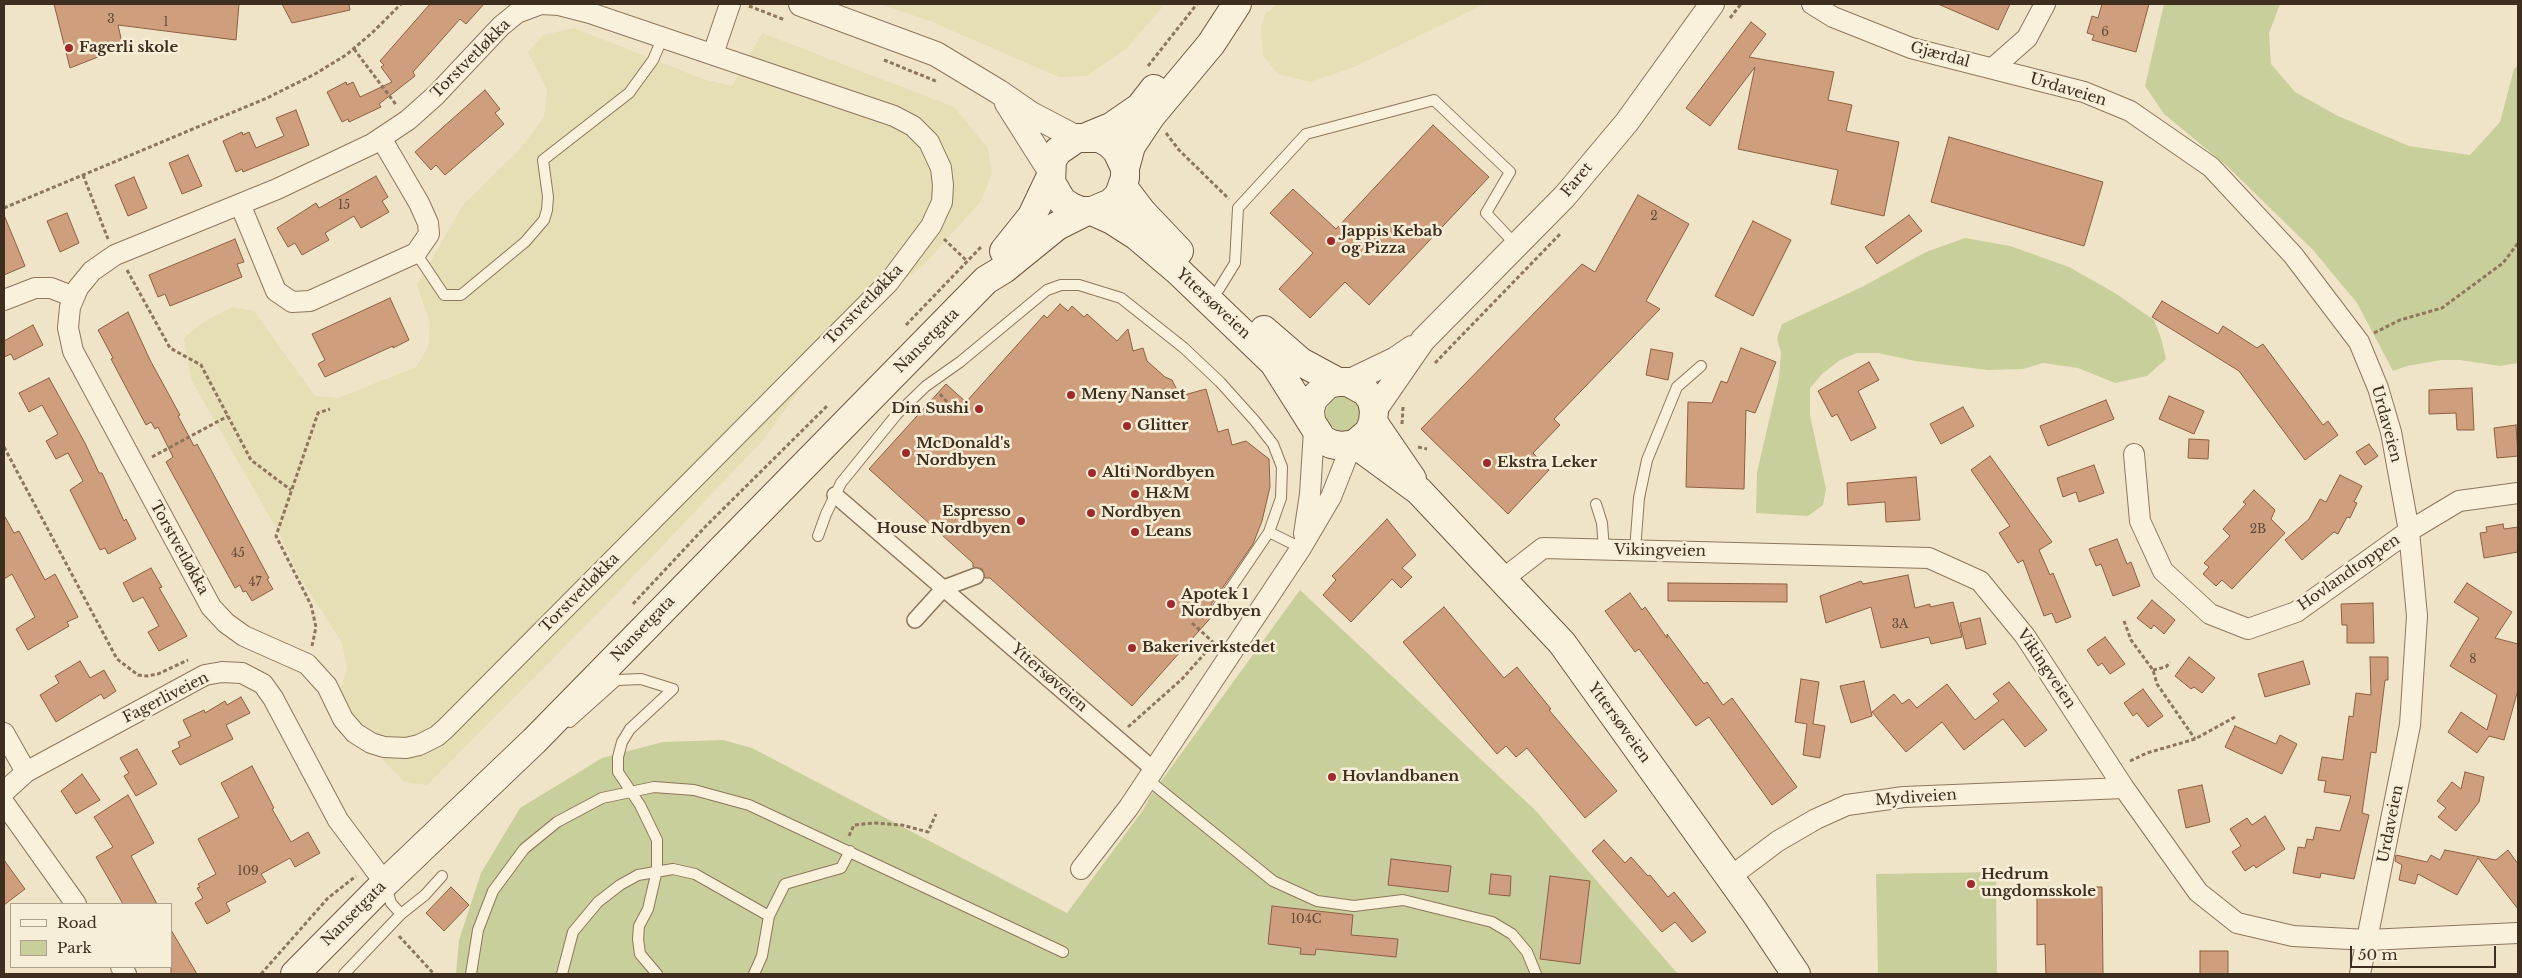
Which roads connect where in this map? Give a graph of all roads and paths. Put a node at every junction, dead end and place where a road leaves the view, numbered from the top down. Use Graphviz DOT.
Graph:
graph roads {
  1 [pos="401,4"];
  2 [pos="730,4"];
  3 [pos="801,4"];
  4 [pos="1197,4"];
  5 [pos="1222,4"];
  6 [pos="1237,4"];
  7 [pos="1712,4"];
  8 [pos="1812,4"];
  9 [pos="2045,4"];
  10 [pos="662,39"];
  11 [pos="354,49"];
  12 [pos="712,54"];
  13 [pos="1992,68"];
  14 [pos="1143,73"];
  15 [pos="999,92"];
  16 [pos="408,120"];
  17 [pos="1163,130"];
  18 [pos="1083,137"];
  19 [pos="381,138"];
  20 [pos="83,175"];
  21 [pos="1050,175"];
  22 [pos="1124,177"];
  23 [pos="240,204"];
  24 [pos="4,208"];
  25 [pos="1238,208"];
  26 [pos="1090,211"];
  27 [pos="931,226"];
  28 [pos="2518,243"];
  29 [pos="1516,245"];
  30 [pos="416,253"];
  31 [pos="117,254"];
  32 [pos="967,261"];
  33 [pos="986,280"];
  34 [pos="1219,289"];
  35 [pos="74,297"];
  36 [pos="4,300"];
  37 [pos="1424,340"];
  38 [pos="2359,342"];
  39 [pos="1701,366"];
  40 [pos="1343,382"];
  41 [pos="330,409"];
  42 [pos="228,416"];
  43 [pos="1374,416"];
  44 [pos="1313,426"];
  45 [pos="1354,444"];
  46 [pos="4,447"];
  47 [pos="2134,454"];
  48 [pos="134,466"];
  49 [pos="291,490"];
  50 [pos="1419,491"];
  51 [pos="2518,492"];
  52 [pos="835,495"];
  53 [pos="1596,504"];
  54 [pos="2409,530"];
  55 [pos="1269,532"];
  56 [pos="818,536"];
  57 [pos="1301,548"];
  58 [pos="1604,550"];
  59 [pos="1634,550"];
  60 [pos="976,576"];
  61 [pos="1502,579"];
  62 [pos="944,588"];
  63 [pos="1218,608"];
  64 [pos="915,620"];
  65 [pos="2124,621"];
  66 [pos="1192,623"];
  67 [pos="1214,643"];
  68 [pos="196,657"];
  69 [pos="2170,662"];
  70 [pos="307,664"];
  71 [pos="2153,670"];
  72 [pos="2235,717"];
  73 [pos="4,734"];
  74 [pos="2194,739"];
  75 [pos="534,741"];
  76 [pos="26,772"];
  77 [pos="1150,774"];
  78 [pos="2119,780"];
  79 [pos="629,791"];
  80 [pos="4,792"];
  81 [pos="4,803"];
  82 [pos="936,814"];
  83 [pos="846,849"];
  84 [pos="1081,869"];
  85 [pos="657,870"];
  86 [pos="442,876"];
  87 [pos="1730,878"];
  88 [pos="385,883"];
  89 [pos="75,903"];
  90 [pos="401,914"];
  91 [pos="769,916"];
  92 [pos="390,926"];
  93 [pos="2518,933"];
  94 [pos="2368,940"];
  95 [pos="1063,952"];
  96 [pos="1791,972"];
  97 [pos="295,974"];
  98 [pos="344,974"];
  99 [pos="434,974"];
  100 [pos="471,974"];
  101 [pos="562,974"];
  102 [pos="657,974"];
  103 [pos="754,974"];
  104 [pos="1536,974"];
  105 [pos="2360,974"];
  1 -- 11 [label="path"];
  2 -- 12 [label="street"];
  3 -- 15 [label="street"];
  4 -- 14 [label="path"];
  5 -- 18 [label="main road"];
  6 -- 22 [label="main road"];
  7 -- 29 [label="street, Faret"];
  8 -- 13 [label="street, Gjærdal"];
  9 -- 13 [label="street"];
  10 -- 12 [label="street, Torstvetløkka"];
  10 -- 16 [label="street, Torstvetløkka"];
  10 -- 30 [label="lane"];
  11 -- 16 [label="path"];
  11 -- 20 [label="path"];
  12 -- 27 [label="street, Torstvetløkka"];
  13 -- 38 [label="street, Urdaveien"];
  15 -- 18 [label="street"];
  15 -- 21 [label="street"];
  16 -- 19 [label="street, Torstvetløkka"];
  17 -- 25 [label="path"];
  18 -- 21 [label="main road"];
  18 -- 22 [label="main road"];
  19 -- 23 [label="street, Torstvetløkka"];
  19 -- 30 [label="street"];
  20 -- 24 [label="path"];
  20 -- 31 [label="path"];
  21 -- 26 [label="main road"];
  21 -- 33 [label="main road, Nansetgata"];
  22 -- 26 [label="main road"];
  22 -- 34 [label="main road, Yttersøveien"];
  23 -- 30 [label="street"];
  23 -- 31 [label="street, Torstvetløkka"];
  25 -- 29 [label="lane"];
  25 -- 34 [label="lane"];
  26 -- 33 [label="main road, Nansetgata"];
  26 -- 44 [label="main road, Yttersøveien"];
  27 -- 32 [label="path"];
  27 -- 70 [label="street, Torstvetløkka"];
  28 -- 38 [label="path"];
  29 -- 37 [label="street, Faret"];
  31 -- 35 [label="street, Torstvetløkka"];
  31 -- 42 [label="path"];
  33 -- 75 [label="main road, Nansetgata"];
  34 -- 40 [label="main road, Yttersøveien"];
  35 -- 36 [label="street"];
  35 -- 48 [label="street, Torstvetløkka"];
  37 -- 40 [label="street, Faret"];
  37 -- 43 [label="street, Faret"];
  38 -- 54 [label="street, Urdaveien"];
  39 -- 59 [label="lane"];
  40 -- 43 [label="main road"];
  40 -- 44 [label="main road"];
  41 -- 49 [label="path"];
  42 -- 48 [label="path"];
  42 -- 49 [label="path"];
  43 -- 45 [label="main road"];
  43 -- 50 [label="main road, Yttersøveien"];
  44 -- 45 [label="main road"];
  44 -- 57 [label="street"];
  45 -- 50 [label="main road, Yttersøveien"];
  45 -- 57 [label="street"];
  46 -- 68 [label="path"];
  47 -- 54 [label="street, Hovlandtoppen"];
  48 -- 70 [label="street, Torstvetløkka"];
  49 -- 70 [label="path"];
  50 -- 61 [label="main road, Yttersøveien"];
  51 -- 54 [label="street, Hovlandtoppen"];
  52 -- 55 [label="lane"];
  52 -- 56 [label="lane"];
  52 -- 62 [label="street, Yttersøveien"];
  53 -- 58 [label="lane"];
  54 -- 94 [label="street, Urdaveien"];
  55 -- 57 [label="lane"];
  55 -- 63 [label="lane"];
  57 -- 77 [label="street"];
  58 -- 59 [label="street, Vikingveien"];
  58 -- 61 [label="street, Vikingveien"];
  59 -- 78 [label="street, Vikingveien"];
  60 -- 62 [label="street"];
  61 -- 87 [label="main road, Yttersøveien"];
  62 -- 64 [label="street"];
  62 -- 77 [label="street, Yttersøveien"];
  65 -- 71 [label="path"];
  66 -- 67 [label="path"];
  69 -- 71 [label="path"];
  71 -- 74 [label="path"];
  72 -- 74 [label="path"];
  73 -- 76 [label="street"];
  74 -- 78 [label="path"];
  75 -- 79 [label="lane"];
  75 -- 88 [label="main road, Nansetgata"];
  76 -- 80 [label="street, Fagerliveien"];
  76 -- 88 [label="street, Fagerliveien"];
  77 -- 84 [label="street"];
  77 -- 104 [label="lane"];
  78 -- 87 [label="street, Mydiveien"];
  78 -- 94 [label="street, Vikingveien"];
  79 -- 83 [label="lane"];
  79 -- 85 [label="lane"];
  79 -- 100 [label="lane"];
  81 -- 89 [label="street"];
  82 -- 83 [label="path"];
  83 -- 91 [label="lane"];
  83 -- 95 [label="lane"];
  85 -- 91 [label="lane"];
  85 -- 101 [label="lane"];
  85 -- 102 [label="lane"];
  86 -- 90 [label="lane"];
  87 -- 96 [label="main road, Yttersøveien"];
  88 -- 90 [label="lane"];
  88 -- 97 [label="main road, Nansetgata"];
  90 -- 92 [label="lane"];
  91 -- 103 [label="lane"];
  92 -- 98 [label="lane"];
  92 -- 99 [label="path"];
  93 -- 94 [label="street, Vikingveien"];
  94 -- 105 [label="street, Urdaveien"];
}
